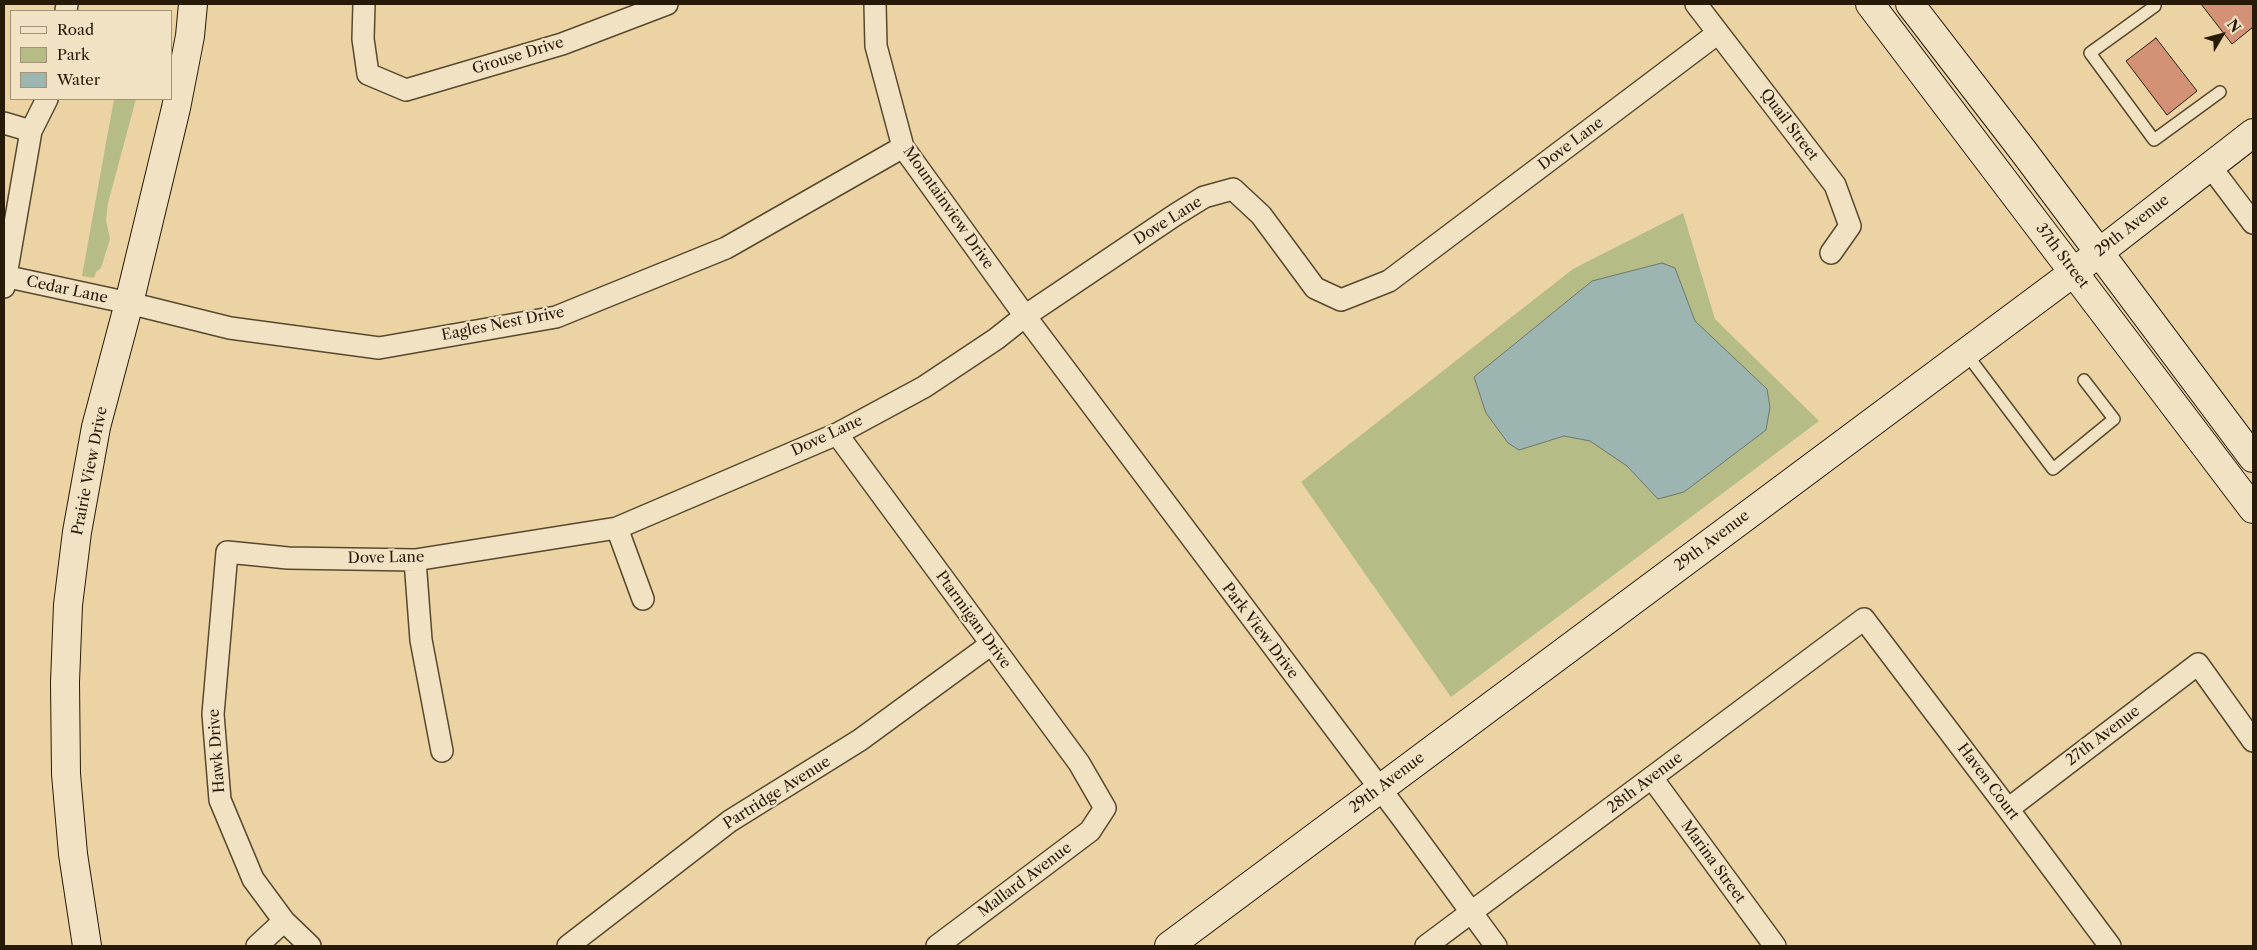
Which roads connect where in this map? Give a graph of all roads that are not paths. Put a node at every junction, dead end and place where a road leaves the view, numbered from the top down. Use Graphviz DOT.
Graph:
graph roads {
  1 [pos="193,4"];
  2 [pos="364,4"];
  3 [pos="667,4"];
  4 [pos="875,4"];
  5 [pos="1696,4"];
  6 [pos="1870,4"];
  7 [pos="1910,4"];
  8 [pos="2155,6"];
  9 [pos="1718,33"];
  10 [pos="2220,92"];
  11 [pos="47,100"];
  12 [pos="4,123"];
  13 [pos="32,131"];
  14 [pos="2253,133"];
  15 [pos="903,147"];
  16 [pos="2210,166"];
  17 [pos="2253,223"];
  18 [pos="2099,251"];
  19 [pos="1831,253"];
  20 [pos="2074,272"];
  21 [pos="4,280"];
  22 [pos="129,303"];
  23 [pos="1025,316"];
  24 [pos="1965,352"];
  25 [pos="2084,380"];
  26 [pos="837,434"];
  27 [pos="2253,458"];
  28 [pos="2253,509"];
  29 [pos="617,528"];
  30 [pos="415,560"];
  31 [pos="223,595"];
  32 [pos="643,599"];
  33 [pos="1864,619"];
  34 [pos="990,645"];
  35 [pos="2253,741"];
  36 [pos="442,750"];
  37 [pos="1652,778"];
  38 [pos="1379,789"];
  39 [pos="1106,808"];
  40 [pos="2008,809"];
  41 [pos="1471,913"];
  42 [pos="284,922"];
  43 [pos="87,946"];
  44 [pos="257,946"];
  45 [pos="310,946"];
  46 [pos="568,946"];
  47 [pos="938,946"];
  48 [pos="1169,946"];
  49 [pos="1426,946"];
  50 [pos="1496,946"];
  51 [pos="1775,946"];
  52 [pos="2110,946"];
  1 -- 22 [label="main road, Prairie View Drive"];
  2 -- 3 [label="street, Grouse Drive"];
  4 -- 15 [label="street, Mountainview Drive"];
  5 -- 9 [label="street, Quail Street"];
  6 -- 20 [label="main road, 37th Street"];
  7 -- 18 [label="main road"];
  8 -- 10 [label="lane"];
  9 -- 19 [label="street, Quail Street"];
  9 -- 23 [label="street, Dove Lane"];
  11 -- 13 [label="street"];
  12 -- 13 [label="street"];
  13 -- 21 [label="street"];
  14 -- 16 [label="main road, 29th Avenue"];
  15 -- 22 [label="street, Eagles Nest Drive"];
  15 -- 23 [label="street, Mountainview Drive"];
  16 -- 17 [label="street"];
  16 -- 18 [label="main road, 29th Avenue"];
  18 -- 20 [label="main road, 29th Avenue"];
  18 -- 27 [label="main road"];
  20 -- 24 [label="main road, 29th Avenue"];
  20 -- 28 [label="main road, 37th Street"];
  21 -- 22 [label="street, Cedar Lane"];
  22 -- 43 [label="main road, Prairie View Drive"];
  23 -- 26 [label="street, Dove Lane"];
  23 -- 38 [label="street, Park View Drive"];
  24 -- 25 [label="lane"];
  24 -- 38 [label="main road, 29th Avenue"];
  26 -- 29 [label="street, Dove Lane"];
  26 -- 34 [label="street, Ptarmigan Drive"];
  29 -- 30 [label="street, Dove Lane"];
  29 -- 32 [label="street"];
  30 -- 31 [label="street, Dove Lane"];
  30 -- 36 [label="street"];
  31 -- 42 [label="street, Hawk Drive"];
  33 -- 37 [label="street, 28th Avenue"];
  33 -- 40 [label="street, Haven Court"];
  34 -- 39 [label="street, Ptarmigan Drive"];
  34 -- 46 [label="street, Partridge Avenue"];
  35 -- 40 [label="street, 27th Avenue"];
  37 -- 41 [label="street, 28th Avenue"];
  37 -- 51 [label="street, Marina Street"];
  38 -- 41 [label="street, Park View Drive"];
  38 -- 48 [label="main road, 29th Avenue"];
  39 -- 47 [label="street, Mallard Avenue"];
  40 -- 52 [label="street, Haven Court"];
  41 -- 49 [label="street, 28th Avenue"];
  41 -- 50 [label="street, Park View Drive"];
  42 -- 44 [label="street"];
  42 -- 45 [label="street, Hawk Drive"];
}
